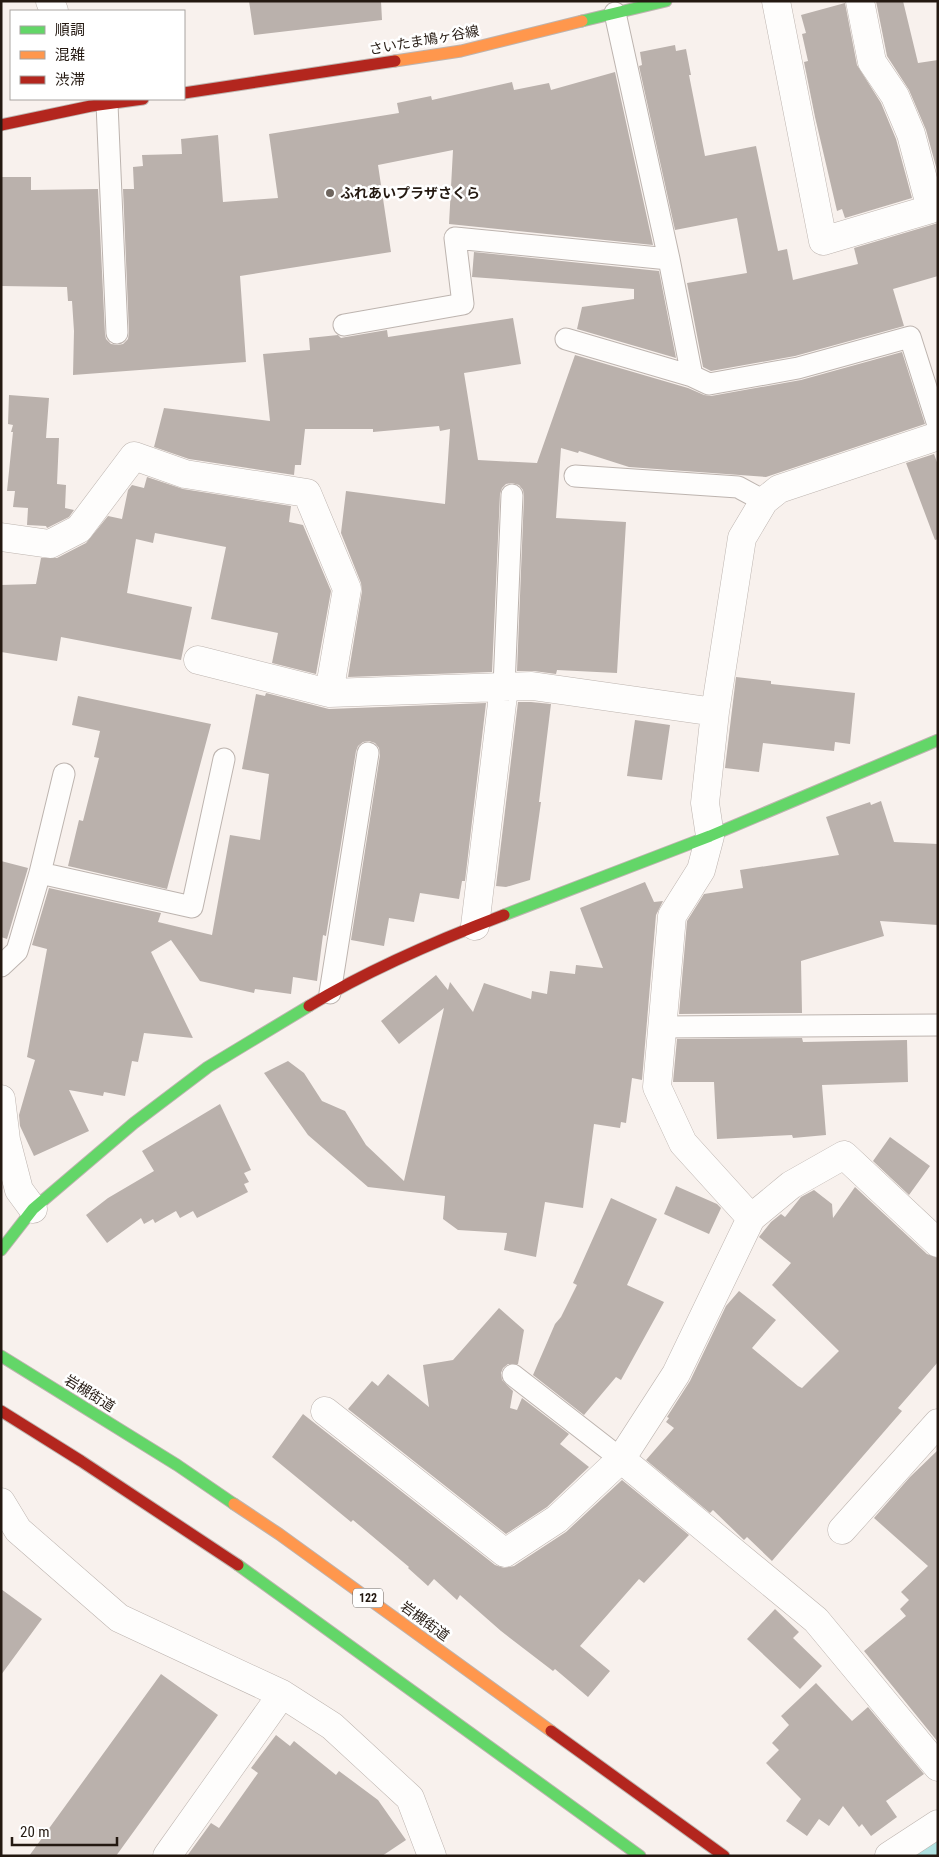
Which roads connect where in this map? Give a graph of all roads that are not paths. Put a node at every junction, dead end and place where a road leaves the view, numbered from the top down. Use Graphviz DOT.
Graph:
graph roads {
  1 [pos="776,1"];
  2 [pos="860,1"];
  3 [pos="653,3"];
  4 [pos="615,14"];
  5 [pos="185,92"];
  6 [pos="131,100"];
  7 [pos="96,103"];
  8 [pos="1,125"];
  9 [pos="668,259"];
  10 [pos="344,325"];
  11 [pos="117,333"];
  12 [pos="566,339"];
  13 [pos="692,376"];
  14 [pos="938,426"];
  15 [pos="938,436"];
  16 [pos="575,476"];
  17 [pos="512,495"];
  18 [pos="764,500"];
  19 [pos="1,538"];
  20 [pos="198,660"];
  21 [pos="504,687"];
  22 [pos="329,693"];
  23 [pos="715,712"];
  24 [pos="938,740"];
  25 [pos="368,753"];
  26 [pos="224,759"];
  27 [pos="64,774"];
  28 [pos="710,836"];
  29 [pos="40,873"];
  30 [pos="475,926"];
  31 [pos="1,966"];
  32 [pos="330,993"];
  33 [pos="938,1025"];
  34 [pos="662,1027"];
  35 [pos="1,1099"];
  36 [pos="17,1196"];
  37 [pos="751,1218"];
  38 [pos="938,1243"];
  39 [pos="1,1250"];
  40 [pos="1,1356"];
  41 [pos="514,1375"];
  42 [pos="326,1411"];
  43 [pos="1,1412"];
  44 [pos="938,1423"];
  45 [pos="621,1459"];
  46 [pos="1,1502"];
  47 [pos="842,1530"];
  48 [pos="282,1694"];
  49 [pos="938,1767"];
  50 [pos="938,1824"];
  51 [pos="167,1856"];
  52 [pos="432,1856"];
  53 [pos="640,1856"];
  54 [pos="724,1856"];
  55 [pos="889,1856"];
  1 -- 2 [label="street"];
  3 -- 4 [label="main road, さいたま鳩ヶ谷線"];
  4 -- 5 [label="main road, さいたま鳩ヶ谷線"];
  4 -- 9 [label="lane"];
  6 -- 7 [label="main road"];
  7 -- 8 [label="main road"];
  7 -- 11 [label="lane"];
  9 -- 10 [label="lane"];
  9 -- 13 [label="lane"];
  12 -- 13 [label="lane"];
  13 -- 14 [label="lane"];
  15 -- 18 [label="street"];
  16 -- 18 [label="lane"];
  17 -- 21 [label="lane"];
  18 -- 23 [label="street"];
  19 -- 22 [label="street"];
  20 -- 22 [label="street"];
  21 -- 22 [label="street"];
  21 -- 23 [label="street"];
  21 -- 30 [label="street"];
  23 -- 28 [label="street"];
  24 -- 28 [label="main road"];
  25 -- 32 [label="lane"];
  26 -- 29 [label="lane"];
  27 -- 29 [label="lane"];
  28 -- 30 [label="main road"];
  28 -- 34 [label="street"];
  29 -- 31 [label="lane"];
  30 -- 32 [label="main road"];
  32 -- 36 [label="main road"];
  33 -- 34 [label="lane"];
  34 -- 37 [label="street"];
  35 -- 36 [label="street"];
  36 -- 39 [label="main road"];
  37 -- 38 [label="street"];
  37 -- 45 [label="street"];
  40 -- 54 [label="main road, 岩槻街道 / 122"];
  41 -- 45 [label="lane"];
  42 -- 45 [label="street"];
  43 -- 53 [label="main road"];
  44 -- 47 [label="street"];
  45 -- 49 [label="street"];
  46 -- 48 [label="street"];
  48 -- 51 [label="street"];
  48 -- 52 [label="street"];
  50 -- 55 [label="street"];
}
